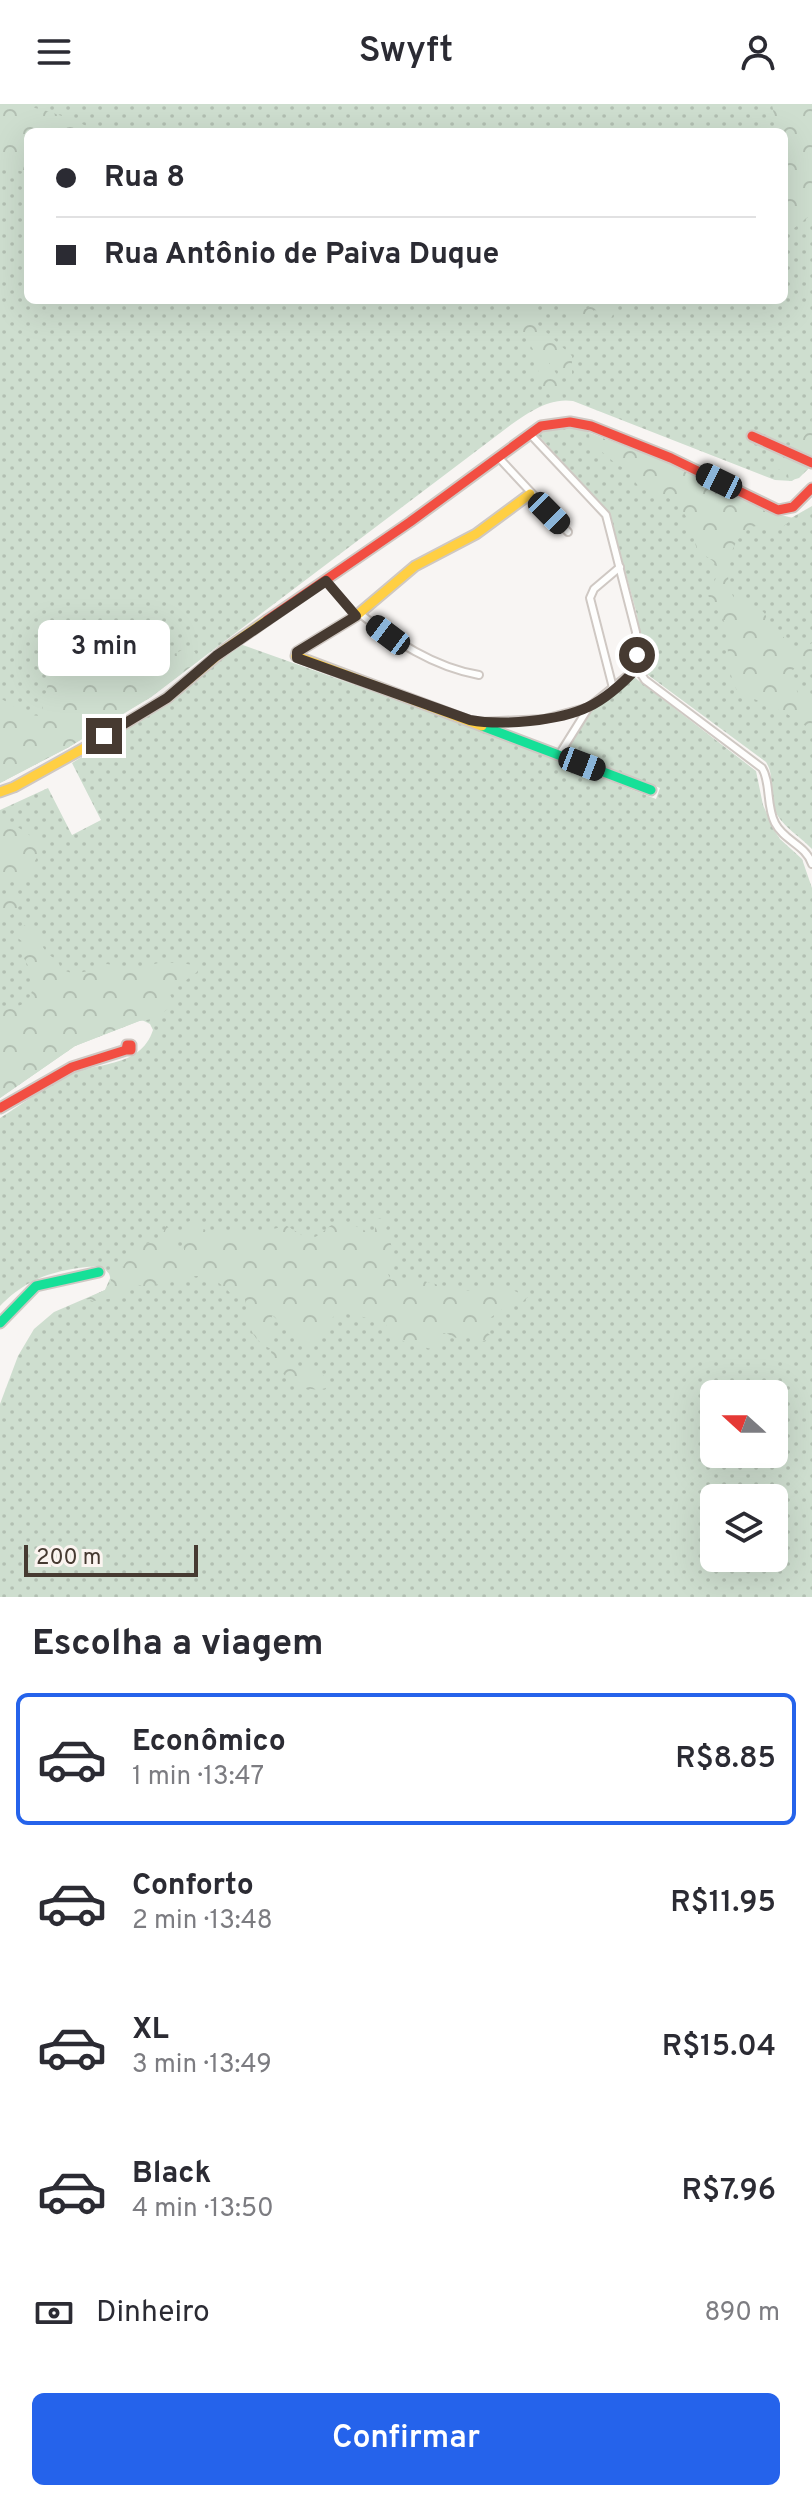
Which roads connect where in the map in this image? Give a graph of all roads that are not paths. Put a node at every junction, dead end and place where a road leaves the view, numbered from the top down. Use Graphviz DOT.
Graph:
graph roads {
  1 [pos="530,434"];
  2 [pos="752,436"];
  3 [pos="500,459"];
  4 [pos="812,463"];
  5 [pos="812,488"];
  6 [pos="530,494"];
  7 [pos="568,532"];
  8 [pos="620,567"];
  9 [pos="326,581"];
  10 [pos="358,614"];
  11 [pos="637,668"];
  12 [pos="479,675"];
  13 [pos="613,688"];
  14 [pos="589,707"];
  15 [pos="470,720"];
  16 [pos="559,755"];
  17 [pos="651,790"];
  18 [pos="0,792"];
  19 [pos="812,864"];
  20 [pos="126,1050"];
  21 [pos="0,1108"];
  22 [pos="99,1272"];
  23 [pos="0,1323"];
  1 -- 3 [label="street"];
  1 -- 5 [label="street"];
  1 -- 8 [label="street"];
  2 -- 4 [label="street"];
  3 -- 6 [label="street"];
  3 -- 9 [label="street"];
  6 -- 7 [label="street"];
  6 -- 10 [label="street"];
  8 -- 11 [label="street"];
  8 -- 13 [label="street"];
  9 -- 10 [label="street"];
  9 -- 18 [label="street"];
  10 -- 12 [label="street"];
  10 -- 15 [label="street"];
  11 -- 13 [label="street"];
  11 -- 19 [label="street"];
  13 -- 14 [label="street"];
  14 -- 15 [label="street"];
  14 -- 16 [label="street"];
  15 -- 16 [label="street"];
  16 -- 17 [label="street"];
  20 -- 21 [label="street"];
  22 -- 23 [label="street"];
}
